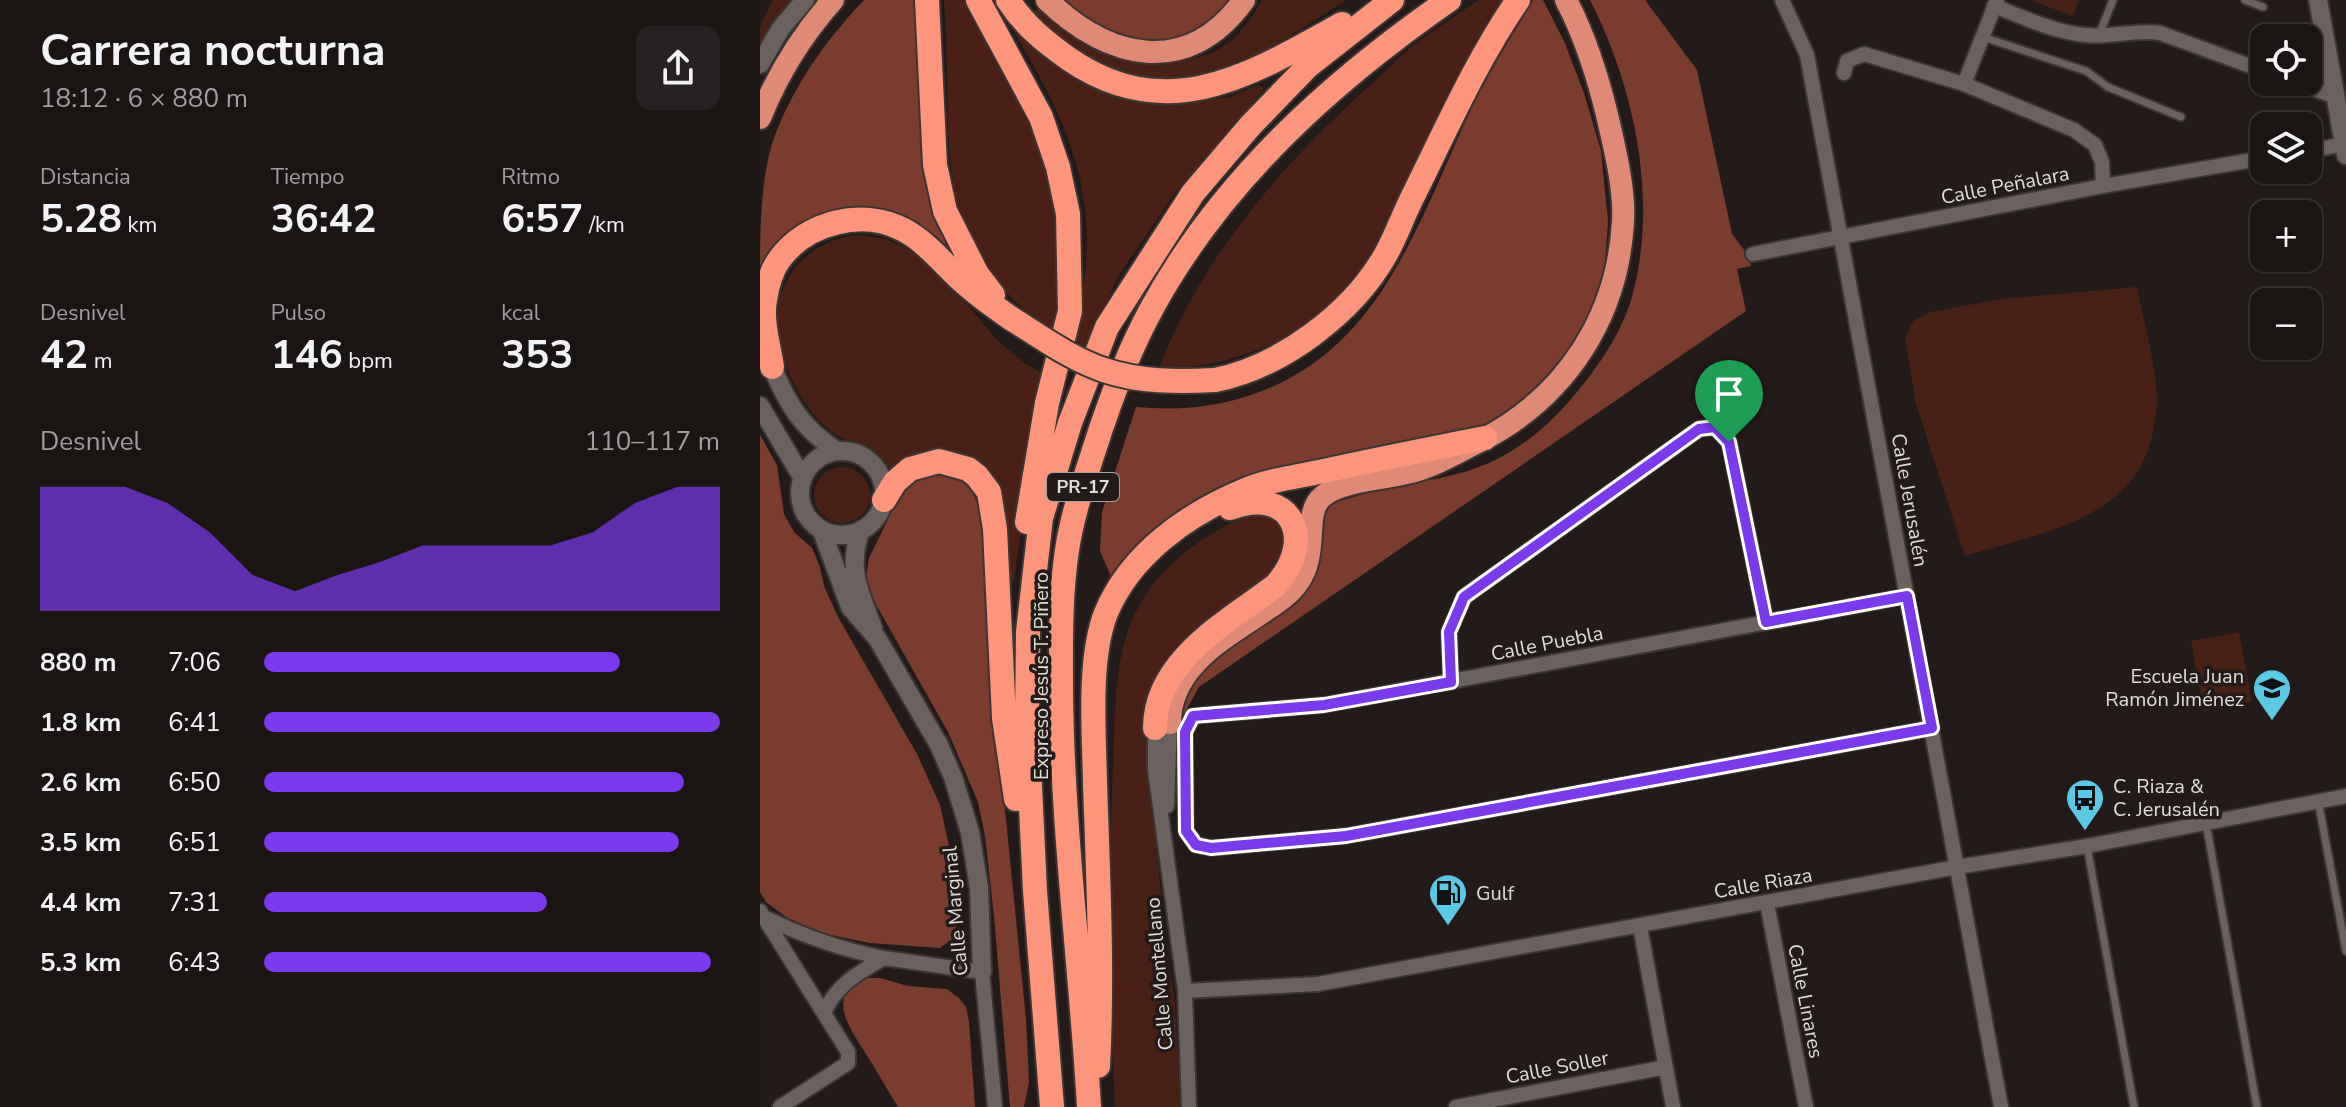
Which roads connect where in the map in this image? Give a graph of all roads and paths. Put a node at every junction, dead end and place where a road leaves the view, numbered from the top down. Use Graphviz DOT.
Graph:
graph roads {
  1 [pos="805,0"];
  2 [pos="833,0"];
  3 [pos="927,0"];
  4 [pos="978,0"];
  5 [pos="1008,0"];
  6 [pos="1047,0"];
  7 [pos="1244,0"];
  8 [pos="1391,0"];
  9 [pos="1449,0"];
  10 [pos="1518,0"];
  11 [pos="1566,0"];
  12 [pos="1782,0"];
  13 [pos="2113,0"];
  14 [pos="2245,0"];
  15 [pos="2318,0"];
  16 [pos="1996,3"];
  17 [pos="2263,7"];
  18 [pos="2099,35"];
  19 [pos="1983,37"];
  20 [pos="760,64"];
  21 [pos="2250,66"];
  22 [pos="1844,73"];
  23 [pos="1964,84"];
  24 [pos="2322,92"];
  25 [pos="2336,97"];
  26 [pos="2181,117"];
  27 [pos="760,118"];
  28 [pos="2345,148"];
  29 [pos="2322,150"];
  30 [pos="2250,160"];
  31 [pos="2103,186"];
  32 [pos="1842,237"];
  33 [pos="1753,254"];
  34 [pos="1012,319"];
  35 [pos="760,337"];
  36 [pos="772,367"];
  37 [pos="760,406"];
  38 [pos="1485,438"];
  39 [pos="837,451"];
  40 [pos="802,477"];
  41 [pos="884,500"];
  42 [pos="822,531"];
  43 [pos="860,532"];
  44 [pos="1907,596"];
  45 [pos="1766,622"];
  46 [pos="1028,632"];
  47 [pos="877,638"];
  48 [pos="1451,682"];
  49 [pos="1162,725"];
  50 [pos="1932,728"];
  51 [pos="1094,736"];
  52 [pos="2346,796"];
  53 [pos="2318,800"];
  54 [pos="2206,823"];
  55 [pos="2087,846"];
  56 [pos="1957,867"];
  57 [pos="1035,891"];
  58 [pos="1767,903"];
  59 [pos="762,914"];
  60 [pos="1640,926"];
  61 [pos="2346,951"];
  62 [pos="884,958"];
  63 [pos="982,972"];
  64 [pos="1185,991"];
  65 [pos="824,1013"];
  66 [pos="1666,1067"];
  67 [pos="780,1107"];
  68 [pos="995,1107"];
  69 [pos="1052,1107"];
  70 [pos="1089,1107"];
  71 [pos="1096,1107"];
  72 [pos="1189,1107"];
  73 [pos="1456,1107"];
  74 [pos="1673,1107"];
  75 [pos="1806,1107"];
  76 [pos="2001,1107"];
  77 [pos="2134,1107"];
  78 [pos="2257,1107"];
  1 -- 20 [label="street"];
  2 -- 27 [label="highway"];
  3 -- 34 [label="highway"];
  4 -- 46 [label="highway"];
  5 -- 8 [label="highway"];
  6 -- 7 [label="highway"];
  8 -- 46 [label="highway, Expreso Jesús T. Piñero / PR-17"];
  9 -- 70 [label="highway, Expreso Jesús T. Piñero / PR-17"];
  10 -- 34 [label="highway, bridge"];
  11 -- 38 [label="highway"];
  12 -- 32 [label="street, Calle Jerusalén"];
  13 -- 18 [label="lane"];
  14 -- 17 [label="lane"];
  15 -- 25 [label="street"];
  16 -- 18 [label="street"];
  16 -- 19 [label="street"];
  18 -- 21 [label="street"];
  19 -- 23 [label="street"];
  19 -- 26 [label="lane"];
  22 -- 23 [label="street"];
  23 -- 31 [label="street"];
  24 -- 25 [label="street"];
  25 -- 28 [label="street"];
  28 -- 29 [label="street"];
  30 -- 31 [label="street, Calle Peñalara"];
  31 -- 32 [label="street, Calle Peñalara"];
  32 -- 33 [label="street, Calle Peñalara"];
  32 -- 44 [label="street, Calle Jerusalén"];
  34 -- 36 [label="highway"];
  35 -- 36 [label="highway"];
  36 -- 39 [label="street"];
  37 -- 40 [label="street"];
  38 -- 49 [label="highway"];
  38 -- 51 [label="highway"];
  39 -- 40 [label="street"];
  39 -- 41 [label="street"];
  40 -- 42 [label="street"];
  41 -- 43 [label="street"];
  41 -- 57 [label="highway"];
  42 -- 43 [label="street"];
  42 -- 47 [label="street, Calle Marginal"];
  43 -- 47 [label="street, Calle Marginal"];
  44 -- 45 [label="street, Calle Puebla"];
  44 -- 50 [label="street, Calle Jerusalén"];
  45 -- 48 [label="street, Calle Puebla"];
  45 -- 48 [label="street"];
  46 -- 57 [label="highway, Expreso Jesús T. Piñero / PR-17"];
  47 -- 63 [label="street, Calle Marginal"];
  48 -- 50 [label="street, Calle Puebla"];
  49 -- 51 [label="highway"];
  49 -- 64 [label="street, Calle Montellano"];
  50 -- 56 [label="street, Calle Jerusalén"];
  51 -- 71 [label="highway"];
  52 -- 53 [label="street, Calle Riaza"];
  53 -- 54 [label="street, Calle Riaza"];
  53 -- 61 [label="lane"];
  54 -- 55 [label="street, Calle Riaza"];
  54 -- 78 [label="lane"];
  55 -- 56 [label="street, Calle Riaza"];
  55 -- 77 [label="lane"];
  56 -- 58 [label="street, Calle Riaza"];
  56 -- 76 [label="street, Calle Jerusalén"];
  57 -- 69 [label="highway, Expreso Jesús T. Piñero / PR-17"];
  58 -- 60 [label="street, Calle Riaza"];
  58 -- 75 [label="street, Calle Linares"];
  59 -- 62 [label="street"];
  59 -- 65 [label="street"];
  60 -- 64 [label="street, Calle Riaza"];
  60 -- 66 [label="street"];
  62 -- 63 [label="street"];
  62 -- 65 [label="street"];
  63 -- 68 [label="street, Calle Marginal"];
  64 -- 72 [label="street, Calle Montellano"];
  65 -- 67 [label="street"];
  66 -- 73 [label="street, Calle Soller"];
  66 -- 74 [label="street"];
}
